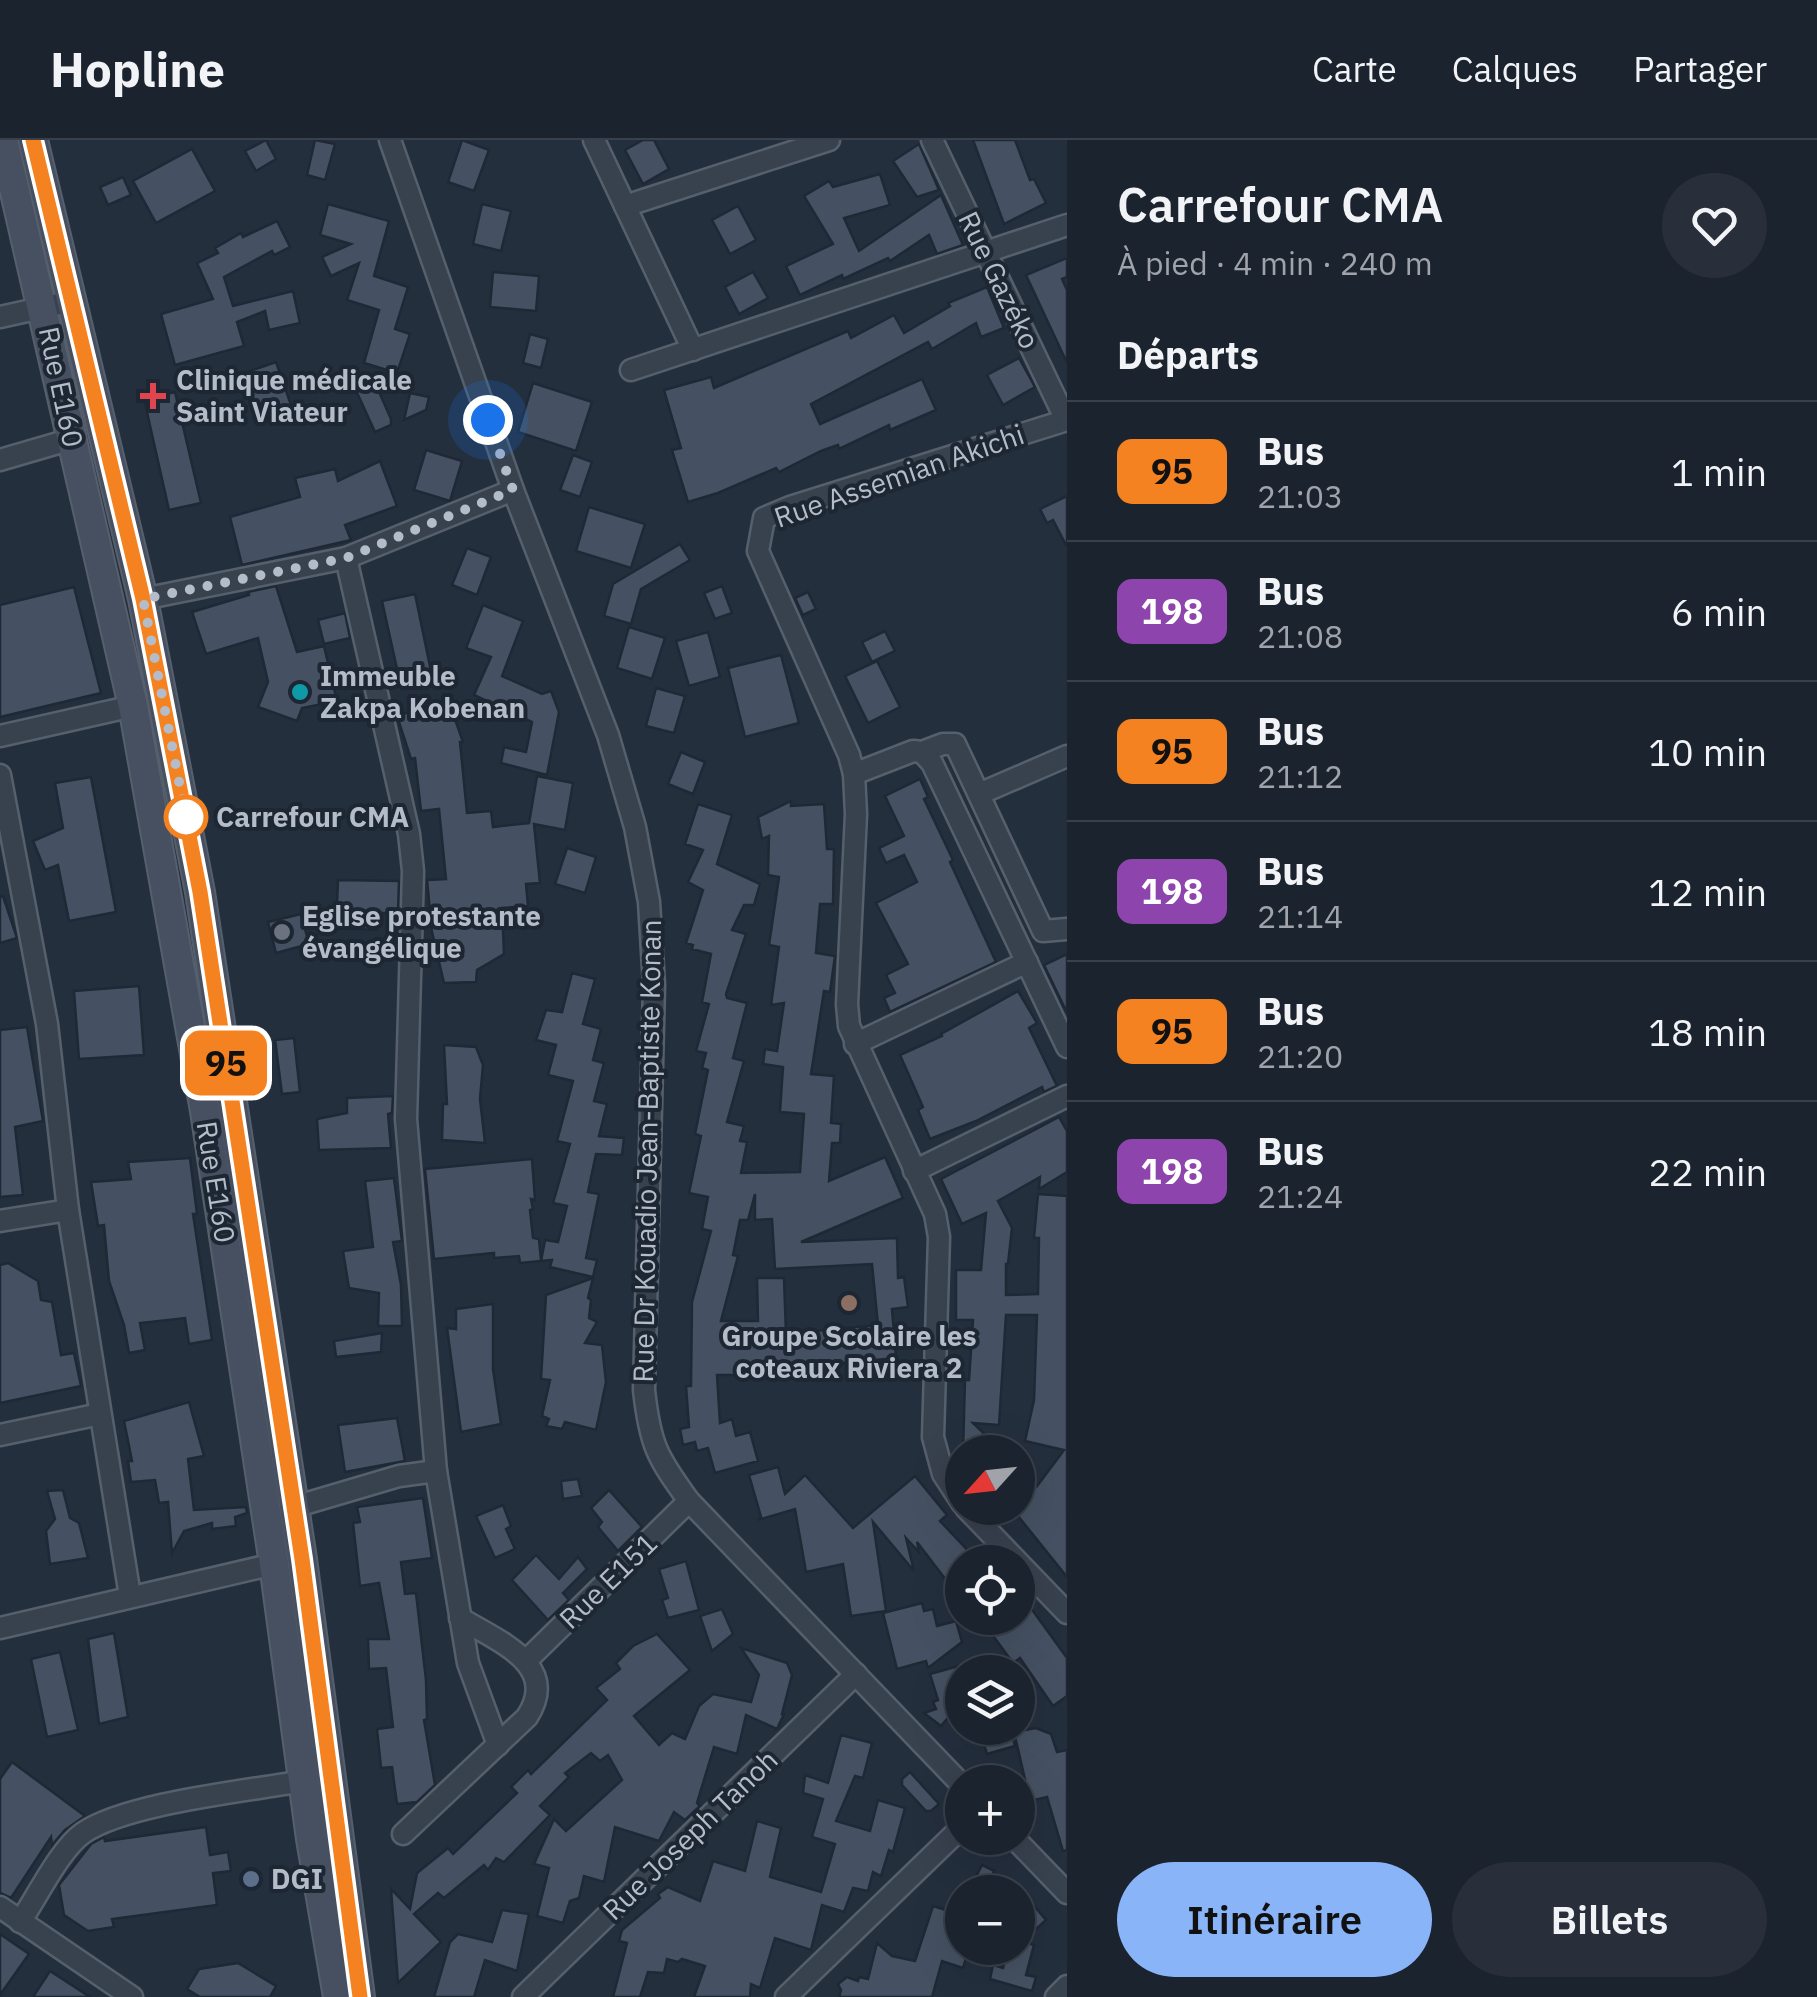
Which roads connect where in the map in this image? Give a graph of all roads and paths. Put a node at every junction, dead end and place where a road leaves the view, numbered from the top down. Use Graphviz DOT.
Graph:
graph roads {
  1 [pos="3,140"];
  2 [pos="33,140"];
  3 [pos="390,140"];
  4 [pos="594,140"];
  5 [pos="830,140"];
  6 [pos="932,140"];
  7 [pos="625,206"];
  8 [pos="1067,226"];
  9 [pos="986,253"];
  10 [pos="73,301"];
  11 [pos="43,307"];
  12 [pos="0,317"];
  13 [pos="692,350"];
  14 [pos="631,370"];
  15 [pos="1067,420"];
  16 [pos="72,439"];
  17 [pos="0,460"];
  18 [pos="513,490"];
  19 [pos="346,558"];
  20 [pos="143,599"];
  21 [pos="133,706"];
  22 [pos="0,736"];
  23 [pos="922,752"];
  24 [pos="1067,756"];
  25 [pos="854,774"];
  26 [pos="0,775"];
  27 [pos="980,794"];
  28 [pos="1067,929"];
  29 [pos="1027,962"];
  30 [pos="855,1044"];
  31 [pos="1067,1047"];
  32 [pos="1067,1096"];
  33 [pos="914,1171"];
  34 [pos="68,1210"];
  35 [pos="0,1221"];
  36 [pos="100,1414"];
  37 [pos="0,1435"];
  38 [pos="436,1471"];
  39 [pos="945,1477"];
  40 [pos="689,1502"];
  41 [pos="294,1507"];
  42 [pos="983,1525"];
  43 [pos="274,1564"];
  44 [pos="130,1596"];
  45 [pos="1067,1613"];
  46 [pos="460,1618"];
  47 [pos="0,1628"];
  48 [pos="527,1660"];
  49 [pos="856,1674"];
  50 [pos="498,1745"];
  51 [pos="945,1766"];
  52 [pos="302,1781"];
  53 [pos="404,1834"];
  54 [pos="945,1844"];
  55 [pos="1030,1855"];
  56 [pos="1067,1893"];
  57 [pos="0,1907"];
  58 [pos="20,1922"];
  59 [pos="1067,1986"];
  60 [pos="132,1997"];
  61 [pos="338,1997"];
  62 [pos="360,1997"];
  63 [pos="523,1997"];
  64 [pos="786,1997"];
  65 [pos="1056,1997"];
  1 -- 11 [label="street, Rue E160"];
  2 -- 10 [label="street, Rue E160"];
  3 -- 18 [label="street, Rue Dr Kouadio Jean-Baptiste Konan"];
  4 -- 7 [label="street"];
  5 -- 7 [label="street"];
  6 -- 9 [label="street, Rue Gazéko"];
  7 -- 13 [label="street"];
  8 -- 9 [label="street"];
  9 -- 13 [label="street"];
  9 -- 15 [label="street, Rue Gazéko"];
  10 -- 11 [label="street"];
  10 -- 20 [label="street, Rue E160"];
  11 -- 12 [label="street"];
  11 -- 16 [label="street, Rue E160"];
  13 -- 14 [label="street"];
  15 -- 25 [label="street, Rue Assemian Akichi"];
  16 -- 17 [label="street"];
  16 -- 21 [label="street, Rue E160"];
  18 -- 19 [label="street"];
  18 -- 40 [label="street, Rue Dr Kouadio Jean-Baptiste Konan"];
  19 -- 20 [label="street"];
  19 -- 38 [label="street"];
  20 -- 41 [label="street, Rue E160"];
  21 -- 22 [label="street"];
  21 -- 43 [label="street, Rue E160"];
  23 -- 25 [label="street"];
  23 -- 27 [label="street"];
  23 -- 29 [label="street"];
  24 -- 27 [label="street"];
  25 -- 30 [label="street"];
  26 -- 34 [label="street"];
  27 -- 28 [label="street"];
  29 -- 30 [label="street"];
  29 -- 31 [label="street"];
  30 -- 33 [label="street"];
  32 -- 33 [label="street"];
  33 -- 39 [label="street"];
  34 -- 35 [label="street"];
  34 -- 36 [label="street"];
  36 -- 37 [label="street"];
  36 -- 44 [label="street"];
  38 -- 41 [label="street"];
  38 -- 46 [label="street"];
  40 -- 48 [label="street, Rue E151"];
  40 -- 49 [label="street, Rue Dr Kouadio Jean-Baptiste Konan"];
  41 -- 62 [label="street, Rue E160"];
  42 -- 45 [label="street"];
  43 -- 44 [label="street"];
  43 -- 52 [label="street, Rue E160"];
  44 -- 47 [label="street"];
  46 -- 48 [label="street"];
  46 -- 50 [label="street"];
  48 -- 50 [label="street"];
  49 -- 51 [label="street, Rue Dr Kouadio Jean-Baptiste Konan"];
  49 -- 63 [label="street, Rue Joseph Tanoh"];
  50 -- 53 [label="street"];
  52 -- 58 [label="street"];
  52 -- 61 [label="street, Rue E160"];
  54 -- 64 [label="street"];
  55 -- 56 [label="street"];
  57 -- 58 [label="street"];
  58 -- 60 [label="street"];
  59 -- 65 [label="street"];
}
